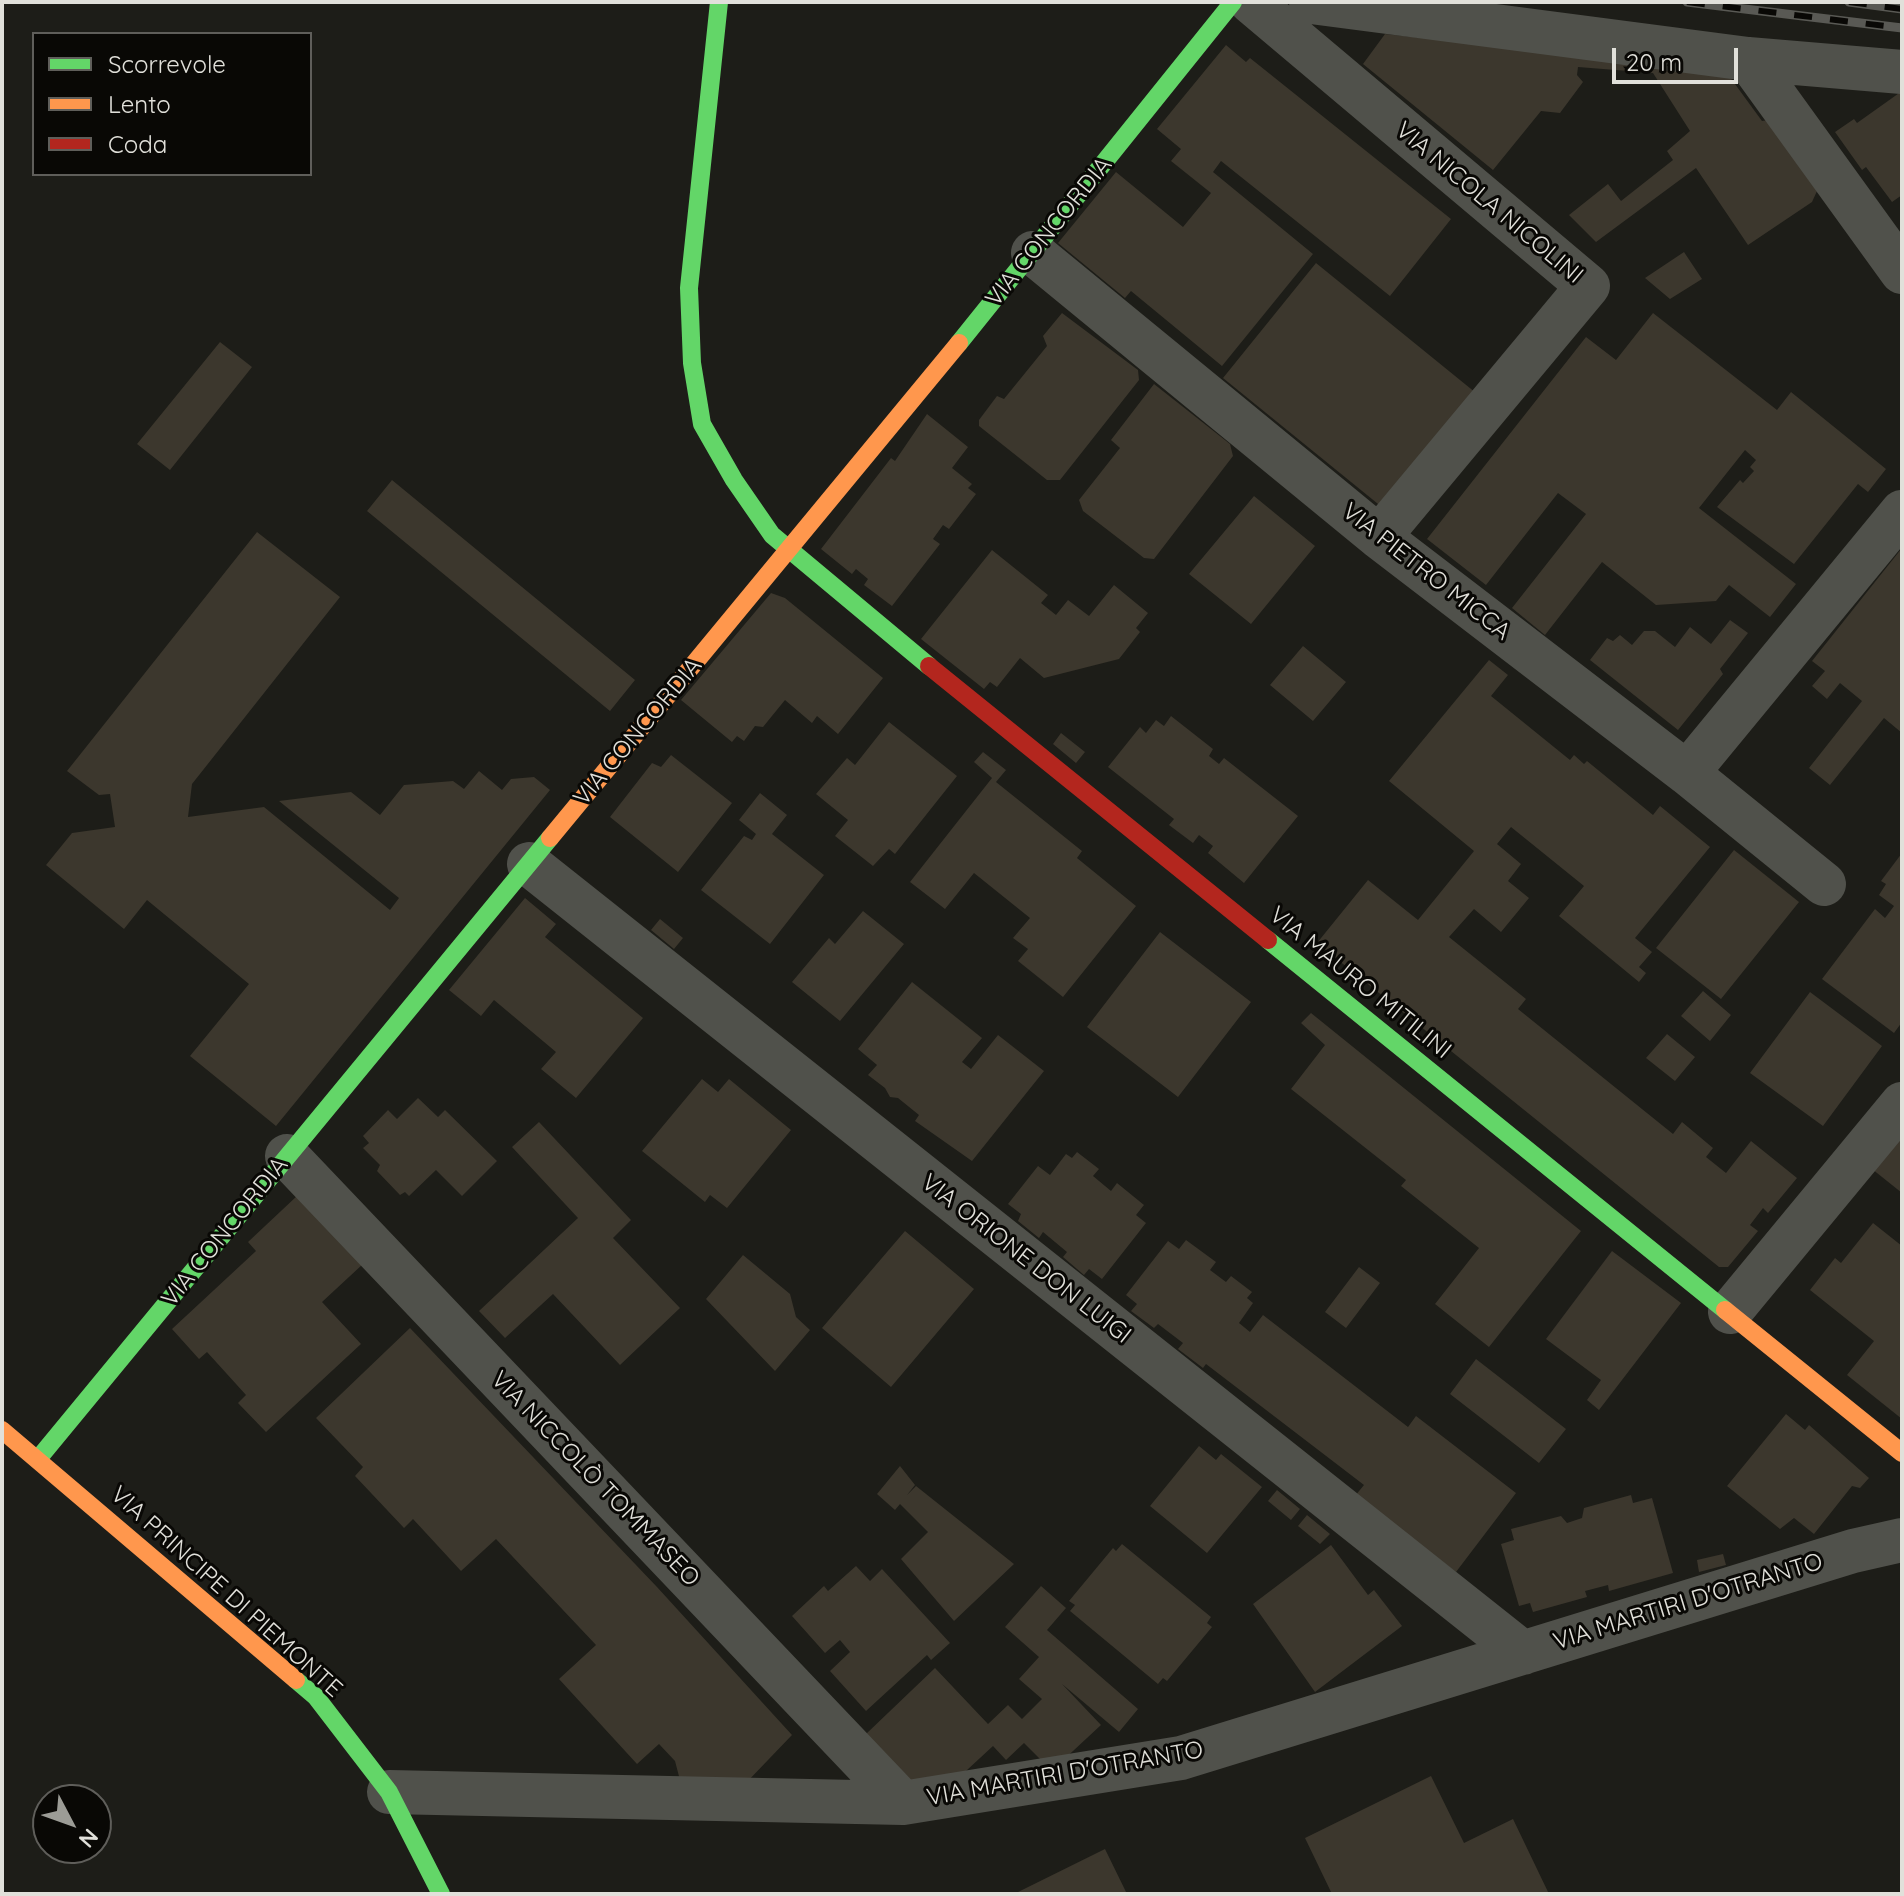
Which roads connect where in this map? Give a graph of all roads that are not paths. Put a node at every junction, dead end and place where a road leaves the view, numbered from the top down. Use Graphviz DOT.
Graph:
graph roads {
  1 [pos="719,2"];
  2 [pos="1233,2"];
  3 [pos="1251,2"];
  4 [pos="1311,2"];
  5 [pos="1748,59"];
  6 [pos="1902,72"];
  7 [pos="1033,253"];
  8 [pos="1902,272"];
  9 [pos="1902,512"];
  10 [pos="1379,537"];
  11 [pos="787,551"];
  12 [pos="1687,773"];
  13 [pos="529,864"];
  14 [pos="1824,884"];
  15 [pos="1902,1104"];
  16 [pos="287,1156"];
  17 [pos="1730,1312"];
  18 [pos="2,1430"];
  19 [pos="1902,1453"];
  20 [pos="38,1459"];
  21 [pos="1902,1540"];
  22 [pos="1523,1653"];
  23 [pos="389,1792"];
  24 [pos="903,1803"];
  25 [pos="441,1894"];
  1 -- 11 [label="street, VIA MAURO MITILINI"];
  2 -- 7 [label="street, VIA CONCORDIA"];
  3 -- 10 [label="street, VIA NICOLA NICOLINI"];
  4 -- 5 [label="street"];
  5 -- 6 [label="street"];
  5 -- 8 [label="street"];
  7 -- 10 [label="street, VIA PIETRO MICCA"];
  7 -- 11 [label="street, VIA CONCORDIA"];
  9 -- 12 [label="street"];
  10 -- 12 [label="street, VIA PIETRO MICCA"];
  11 -- 13 [label="street, VIA CONCORDIA"];
  11 -- 17 [label="street, VIA MAURO MITILINI"];
  12 -- 14 [label="street, VIA PIETRO MICCA"];
  13 -- 16 [label="street, VIA CONCORDIA"];
  13 -- 22 [label="street, VIA ORIONE DON LUIGI"];
  15 -- 17 [label="street"];
  16 -- 20 [label="street, VIA CONCORDIA"];
  16 -- 24 [label="street, VIA NICCOLÒ TOMMASEO"];
  17 -- 19 [label="street, VIA MAURO MITILINI"];
  18 -- 20 [label="street, VIA PRINCIPE DI PIEMONTE"];
  20 -- 23 [label="street, VIA PRINCIPE DI PIEMONTE"];
  21 -- 22 [label="street, VIA MARTIRI D'OTRANTO"];
  22 -- 24 [label="street, VIA MARTIRI D'OTRANTO"];
  23 -- 24 [label="street, VIA MARTIRI D'OTRANTO"];
  23 -- 25 [label="street, VIA PRINCIPE DI PIEMONTE"];
}
